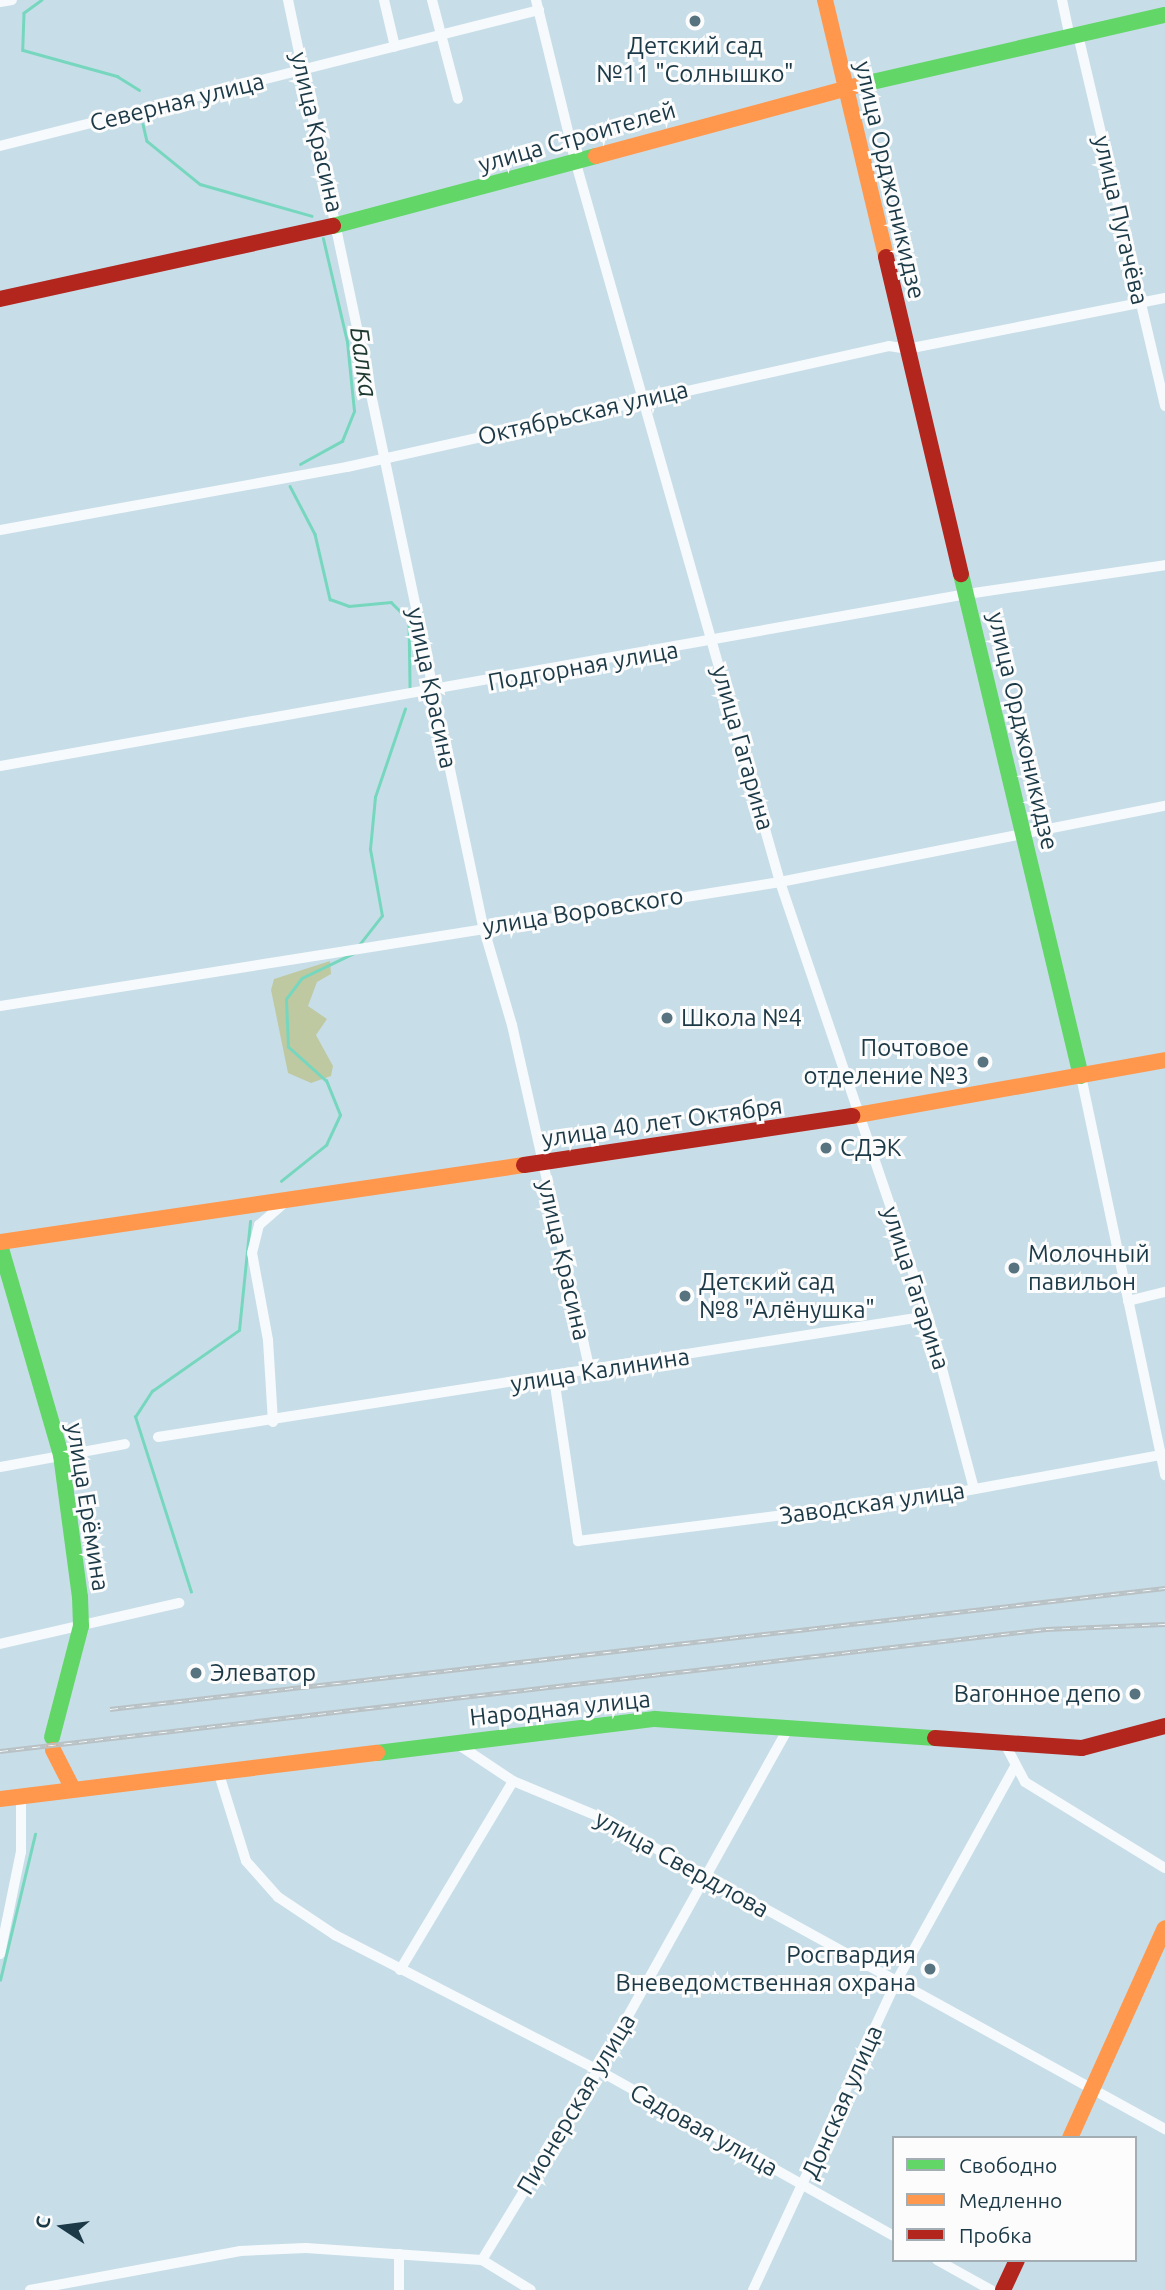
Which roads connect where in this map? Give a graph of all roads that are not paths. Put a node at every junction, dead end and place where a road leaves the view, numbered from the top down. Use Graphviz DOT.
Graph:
graph roads {
  1 [pos="12,0"];
  2 [pos="288,0"];
  3 [pos="384,0"];
  4 [pos="432,0"];
  5 [pos="825,0"];
  6 [pos="1062,0"];
  7 [pos="0,2"];
  8 [pos="537,5"];
  9 [pos="1165,15"];
  10 [pos="1074,36"];
  11 [pos="442,37"];
  12 [pos="395,47"];
  13 [pos="303,70"];
  14 [pos="845,88"];
  15 [pos="458,99"];
  16 [pos="0,146"];
  17 [pos="575,160"];
  18 [pos="337,223"];
  19 [pos="1165,298"];
  20 [pos="0,299"];
  21 [pos="1141,303"];
  22 [pos="906,349"];
  23 [pos="645,399"];
  24 [pos="1165,406"];
  25 [pos="382,459"];
  26 [pos="0,530"];
  27 [pos="1165,565"];
  28 [pos="967,594"];
  29 [pos="714,642"];
  30 [pos="433,692"];
  31 [pos="0,766"];
  32 [pos="1165,806"];
  33 [pos="1024,837"];
  34 [pos="780,882"];
  35 [pos="484,926"];
  36 [pos="0,1006"];
  37 [pos="1165,1060"];
  38 [pos="1081,1076"];
  39 [pos="858,1116"];
  40 [pos="541,1162"];
  41 [pos="288,1199"];
  42 [pos="0,1243"];
  43 [pos="1165,1293"];
  44 [pos="1128,1301"];
  45 [pos="928,1316"];
  46 [pos="590,1372"];
  47 [pos="554,1378"];
  48 [pos="273,1422"];
  49 [pos="158,1437"];
  50 [pos="125,1444"];
  51 [pos="1163,1454"];
  52 [pos="61,1455"];
  53 [pos="0,1467"];
  54 [pos="1165,1475"];
  55 [pos="974,1489"];
  56 [pos="179,1603"];
  57 [pos="81,1626"];
  58 [pos="0,1644"];
  59 [pos="1165,1726"];
  60 [pos="789,1727"];
  61 [pos="456,1743"];
  62 [pos="1005,1744"];
  63 [pos="1014,1768"];
  64 [pos="218,1771"];
  65 [pos="513,1781"];
  66 [pos="72,1789"];
  67 [pos="21,1796"];
  68 [pos="0,1799"];
  69 [pos="1165,1868"];
  70 [pos="708,1878"];
  71 [pos="1165,1928"];
  72 [pos="0,1954"];
  73 [pos="400,1970"];
  74 [pos="896,1982"];
  75 [pos="598,2070"];
  76 [pos="1091,2087"];
  77 [pos="1165,2129"];
  78 [pos="1071,2136"];
  79 [pos="804,2187"];
  80 [pos="892,2235"];
  81 [pos="399,2254"];
  82 [pos="482,2260"];
  83 [pos="941,2262"];
  84 [pos="1016,2262"];
  85 [pos="30,2290"];
  86 [pos="398,2290"];
  87 [pos="531,2290"];
  88 [pos="753,2290"];
  89 [pos="991,2290"];
  90 [pos="1003,2290"];
  1 -- 7 [label="street"];
  2 -- 13 [label="street, улица Красина"];
  3 -- 12 [label="street"];
  4 -- 11 [label="street"];
  5 -- 14 [label="street, улица Орджоникидзе"];
  6 -- 10 [label="street, улица Пугачёва"];
  8 -- 11 [label="street, Северная улица"];
  8 -- 17 [label="street, улица Гагарина"];
  9 -- 10 [label="street, улица Строителей"];
  10 -- 14 [label="street, улица Строителей"];
  10 -- 21 [label="street, улица Пугачёва"];
  11 -- 12 [label="street, Северная улица"];
  11 -- 15 [label="street"];
  12 -- 13 [label="street, Северная улица"];
  13 -- 16 [label="street, Северная улица"];
  13 -- 18 [label="street, улица Красина"];
  14 -- 17 [label="street, улица Строителей"];
  14 -- 22 [label="street, улица Орджоникидзе"];
  17 -- 18 [label="street, улица Строителей"];
  17 -- 23 [label="street, улица Гагарина"];
  18 -- 20 [label="street, улица Строителей"];
  18 -- 25 [label="street, улица Красина"];
  19 -- 21 [label="street, Октябрьская улица"];
  21 -- 22 [label="street, Октябрьская улица"];
  21 -- 24 [label="street, улица Пугачёва"];
  22 -- 23 [label="street, Октябрьская улица"];
  22 -- 28 [label="street, улица Орджоникидзе"];
  23 -- 25 [label="street, Октябрьская улица"];
  23 -- 29 [label="street, улица Гагарина"];
  25 -- 26 [label="street, Октябрьская улица"];
  25 -- 30 [label="street, улица Красина"];
  27 -- 28 [label="street, Подгорная улица"];
  28 -- 29 [label="street, Подгорная улица"];
  28 -- 33 [label="street, улица Орджоникидзе"];
  29 -- 30 [label="street, Подгорная улица"];
  29 -- 34 [label="street, улица Гагарина"];
  30 -- 31 [label="street, Подгорная улица"];
  30 -- 35 [label="street, улица Красина"];
  32 -- 33 [label="street, улица Воровского"];
  33 -- 34 [label="street, улица Воровского"];
  33 -- 38 [label="street, улица Орджоникидзе"];
  34 -- 35 [label="street, улица Воровского"];
  34 -- 39 [label="street, улица Гагарина"];
  35 -- 36 [label="street, улица Воровского"];
  35 -- 40 [label="street, улица Красина"];
  37 -- 38 [label="street, улица 40 лет Октября"];
  38 -- 39 [label="street, улица 40 лет Октября"];
  38 -- 44 [label="street, улица Орджоникидзе"];
  39 -- 40 [label="street, улица 40 лет Октября"];
  39 -- 45 [label="street, улица Гагарина"];
  40 -- 41 [label="street, улица 40 лет Октября"];
  40 -- 46 [label="street, улица Красина"];
  41 -- 42 [label="street, улица 40 лет Октября"];
  41 -- 48 [label="street"];
  42 -- 52 [label="street, улица Ерёмина"];
  43 -- 44 [label="street"];
  44 -- 51 [label="street, улица Орджоникидзе"];
  45 -- 46 [label="street, улица Калинина"];
  45 -- 55 [label="street, улица Гагарина"];
  46 -- 47 [label="street, улица Калинина"];
  47 -- 48 [label="street, улица Калинина"];
  47 -- 55 [label="street, Заводская улица"];
  48 -- 49 [label="street, улица Калинина"];
  50 -- 52 [label="street"];
  51 -- 54 [label="street, улица Орджоникидзе"];
  51 -- 55 [label="street, Заводская улица"];
  52 -- 53 [label="street"];
  52 -- 57 [label="street, улица Ерёмина"];
  56 -- 57 [label="street"];
  57 -- 58 [label="street"];
  57 -- 66 [label="street, улица Ерёмина"];
  59 -- 62 [label="street, Народная улица"];
  60 -- 61 [label="street, Народная улица"];
  60 -- 62 [label="street, Народная улица"];
  60 -- 70 [label="street, Пионерская улица"];
  61 -- 64 [label="street, Народная улица"];
  61 -- 65 [label="street, улица Свердлова"];
  62 -- 63 [label="street"];
  63 -- 69 [label="street"];
  63 -- 74 [label="street, Донская улица"];
  64 -- 66 [label="street, Народная улица"];
  64 -- 73 [label="street, Садовая улица"];
  65 -- 70 [label="street, улица Свердлова"];
  65 -- 73 [label="street"];
  66 -- 67 [label="street, Народная улица"];
  67 -- 68 [label="street, Народная улица"];
  67 -- 72 [label="street"];
  70 -- 74 [label="street, улица Свердлова"];
  70 -- 75 [label="street, Пионерская улица"];
  71 -- 76 [label="street"];
  73 -- 75 [label="street, Садовая улица"];
  74 -- 76 [label="street, улица Свердлова"];
  74 -- 79 [label="street, Донская улица"];
  75 -- 79 [label="street, Садовая улица"];
  75 -- 82 [label="street, Пионерская улица"];
  76 -- 77 [label="street, улица Свердлова"];
  76 -- 78 [label="street"];
  79 -- 80 [label="street, Садовая улица"];
  79 -- 88 [label="street, Донская улица"];
  81 -- 82 [label="street"];
  81 -- 85 [label="street"];
  81 -- 86 [label="street"];
  82 -- 87 [label="street"];
  83 -- 89 [label="street"];
  84 -- 90 [label="street"];
}
